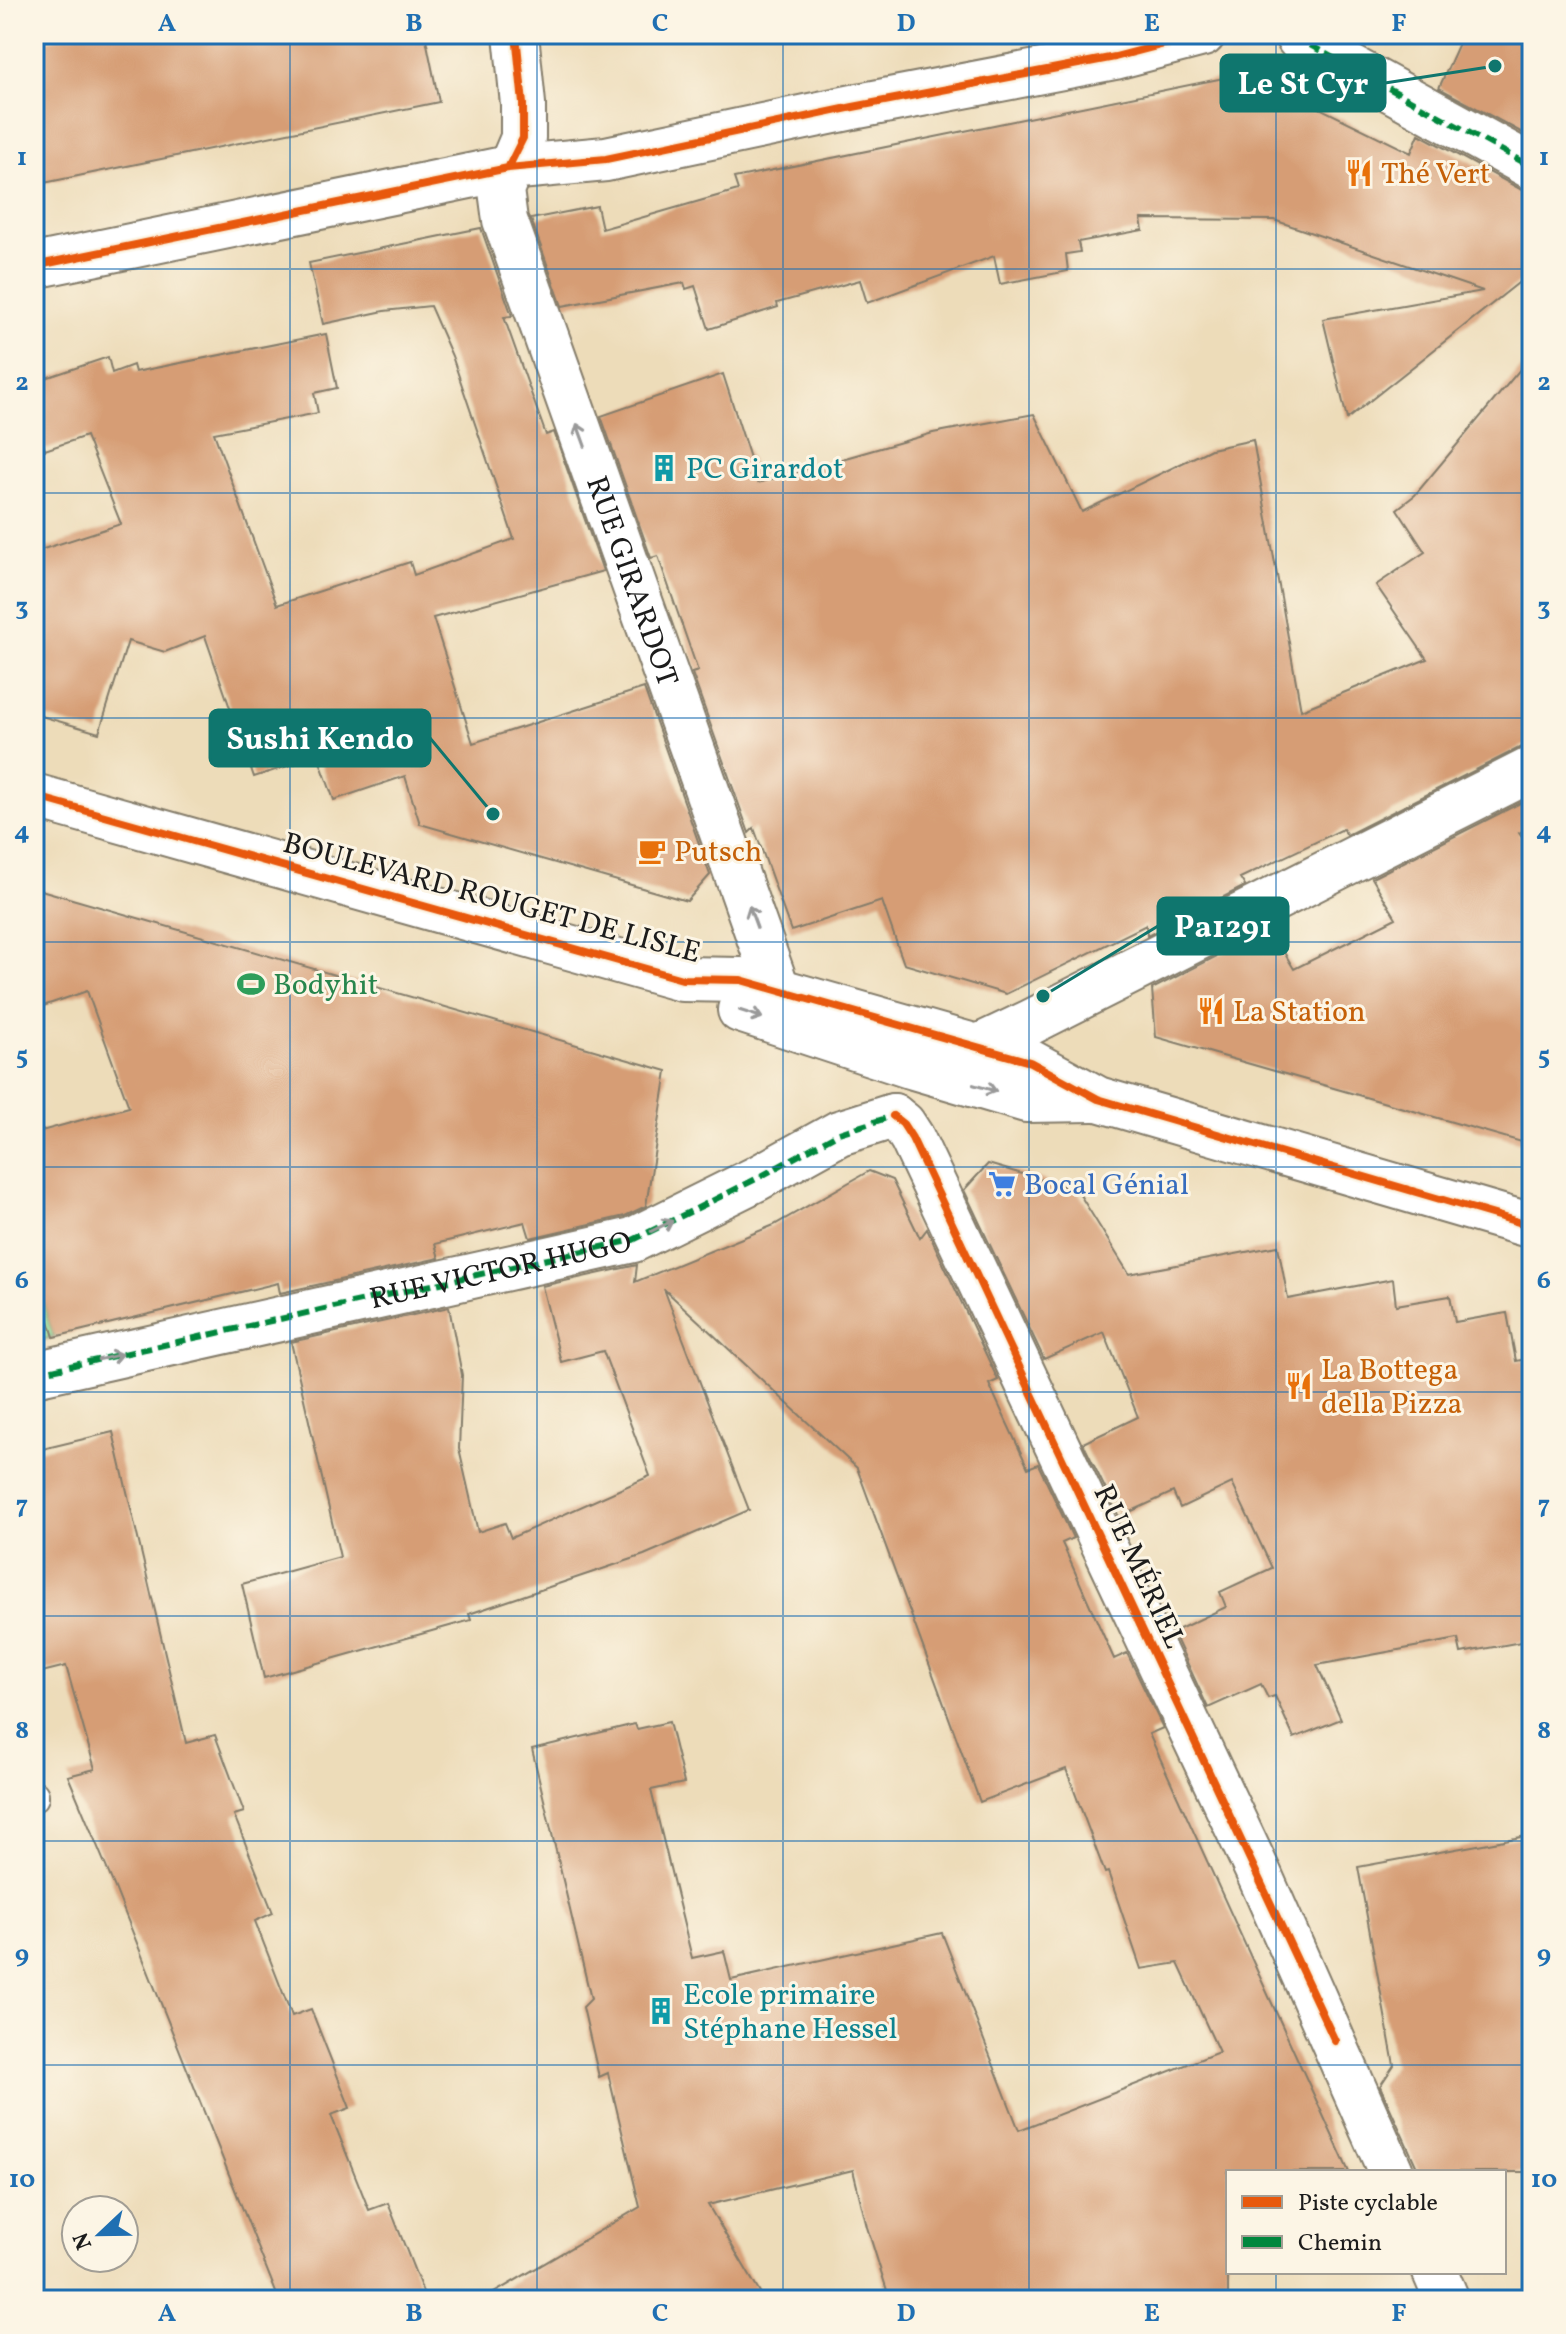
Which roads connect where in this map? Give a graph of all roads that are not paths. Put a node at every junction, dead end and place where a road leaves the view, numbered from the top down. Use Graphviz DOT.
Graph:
graph roads {
  1 [pos="516,34"];
  2 [pos="1203,34"];
  3 [pos="1296,34"];
  4 [pos="1532,167"];
  5 [pos="508,168"];
  6 [pos="34,266"];
  7 [pos="1532,769"];
  8 [pos="34,796"];
  9 [pos="682,979"];
  10 [pos="778,991"];
  11 [pos="976,1048"];
  12 [pos="910,1066"];
  13 [pos="1098,1099"];
  14 [pos="893,1116"];
  15 [pos="1532,1226"];
  16 [pos="34,1374"];
  17 [pos="1390,2170"];
  18 [pos="1436,2274"];
  19 [pos="1447,2300"];
  1 -- 5 [label="street, RUE GIRARDOT"];
  2 -- 5 [label="street"];
  3 -- 4 [label="street"];
  5 -- 6 [label="street"];
  10 -- 5 [label="street, RUE GIRARDOT, one-way"];
  7 -- 11 [label="street"];
  8 -- 9 [label="street, BOULEVARD ROUGET DE LISLE"];
  9 -- 10 [label="street, BOULEVARD ROUGET DE LISLE"];
  9 -- 12 [label="street, BOULEVARD ROUGET DE LISLE, one-way"];
  10 -- 11 [label="street, BOULEVARD ROUGET DE LISLE"];
  11 -- 13 [label="street, BOULEVARD ROUGET DE LISLE"];
  12 -- 13 [label="street, BOULEVARD ROUGET DE LISLE, one-way"];
  12 -- 14 [label="street"];
  13 -- 15 [label="street, BOULEVARD ROUGET DE LISLE"];
  16 -- 14 [label="street, RUE VICTOR HUGO, one-way"];
  14 -- 17 [label="street, RUE MÉRIEL"];
  18 -- 19 [label="street"];
}
